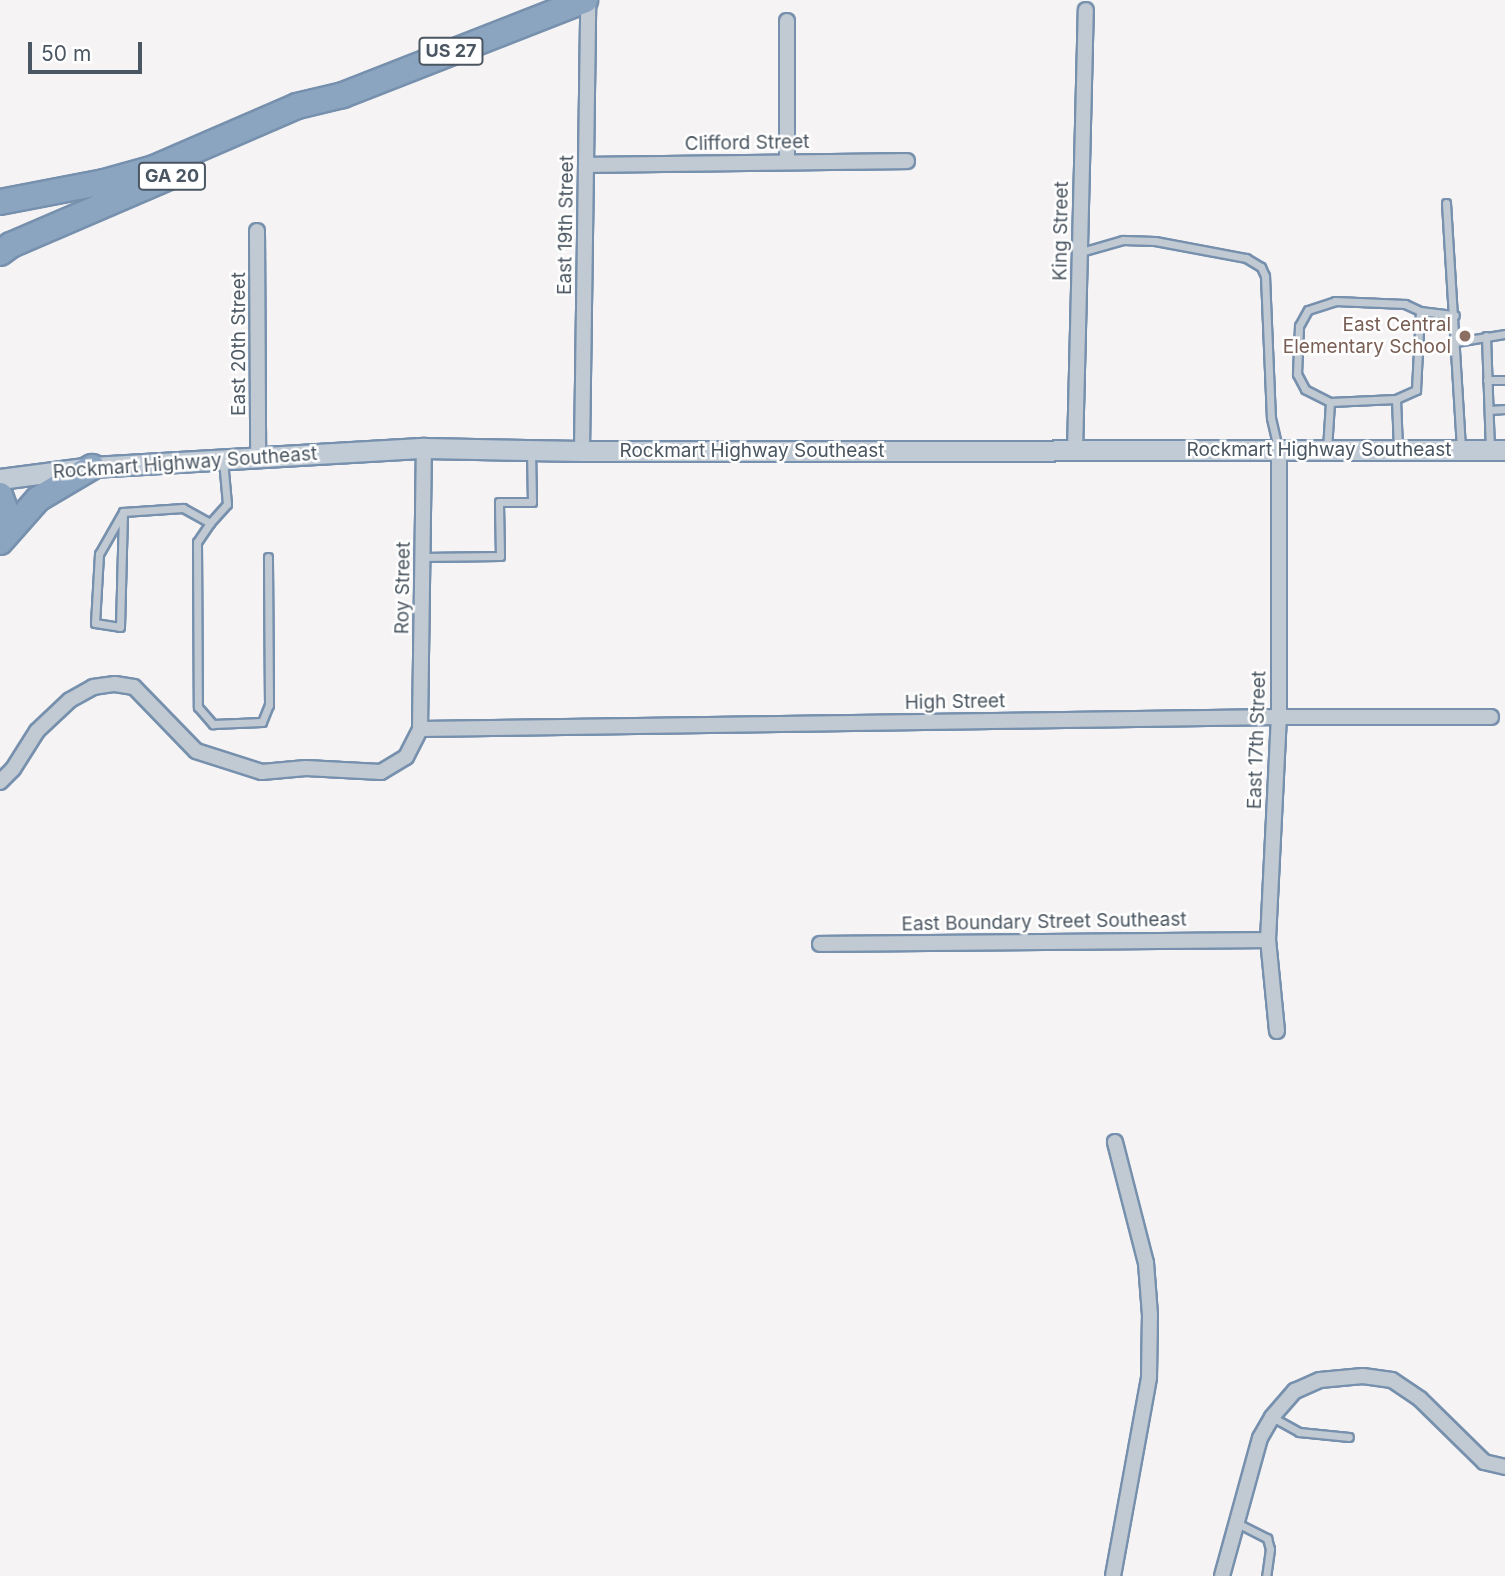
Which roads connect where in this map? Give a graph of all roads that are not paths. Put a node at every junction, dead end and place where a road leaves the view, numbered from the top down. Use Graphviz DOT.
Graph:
graph roads {
  1 [pos="586,0"];
  2 [pos="1086,10"];
  3 [pos="787,21"];
  4 [pos="343,95"];
  5 [pos="788,161"];
  6 [pos="907,161"];
  7 [pos="587,165"];
  8 [pos="0,202"];
  9 [pos="1446,203"];
  10 [pos="257,231"];
  11 [pos="1080,252"];
  12 [pos="0,253"];
  13 [pos="1420,312"];
  14 [pos="1455,315"];
  15 [pos="1505,334"];
  16 [pos="1486,336"];
  17 [pos="1456,342"];
  18 [pos="1487,380"];
  19 [pos="1505,380"];
  20 [pos="1396,400"];
  21 [pos="1330,402"];
  22 [pos="1505,409"];
  23 [pos="1489,410"];
  24 [pos="424,448"];
  25 [pos="531,450"];
  26 [pos="1279,450"];
  27 [pos="1327,450"];
  28 [pos="1398,450"];
  29 [pos="1461,450"];
  30 [pos="1497,450"];
  31 [pos="582,451"];
  32 [pos="1075,452"];
  33 [pos="258,457"];
  34 [pos="223,459"];
  35 [pos="92,467"];
  36 [pos="0,479"];
  37 [pos="0,495"];
  38 [pos="123,512"];
  39 [pos="210,523"];
  40 [pos="3,538"];
  41 [pos="268,557"];
  42 [pos="422,557"];
  43 [pos="1279,717"];
  44 [pos="1491,717"];
  45 [pos="420,729"];
  46 [pos="0,782"];
  47 [pos="1268,940"];
  48 [pos="820,944"];
  49 [pos="1277,1031"];
  50 [pos="1115,1142"];
  51 [pos="1272,1417"];
  52 [pos="1349,1437"];
  53 [pos="1505,1467"];
  54 [pos="1236,1522"];
  55 [pos="1114,1576"];
  56 [pos="1222,1576"];
  57 [pos="1265,1576"];
  1 -- 4 [label="highway, US 27"];
  1 -- 7 [label="street, East 19th Street"];
  2 -- 11 [label="street, King Street"];
  3 -- 5 [label="street"];
  4 -- 8 [label="highway, US 27"];
  4 -- 12 [label="highway, GA 20"];
  5 -- 6 [label="street, Clifford Street"];
  5 -- 7 [label="street, Clifford Street"];
  7 -- 31 [label="street, East 19th Street"];
  9 -- 14 [label="lane"];
  10 -- 33 [label="street, East 20th Street"];
  11 -- 26 [label="lane"];
  11 -- 32 [label="street, King Street"];
  13 -- 14 [label="lane"];
  13 -- 20 [label="lane"];
  13 -- 21 [label="lane"];
  14 -- 17 [label="lane"];
  15 -- 16 [label="lane"];
  16 -- 17 [label="lane"];
  16 -- 18 [label="lane"];
  17 -- 29 [label="lane"];
  18 -- 19 [label="lane"];
  18 -- 23 [label="lane"];
  20 -- 21 [label="lane"];
  20 -- 28 [label="lane"];
  21 -- 27 [label="lane"];
  22 -- 23 [label="lane"];
  23 -- 30 [label="lane"];
  24 -- 25 [label="main road, Rockmart Highway Southeast"];
  24 -- 33 [label="main road, Rockmart Highway Southeast"];
  24 -- 42 [label="street, Roy Street"];
  25 -- 31 [label="main road, Rockmart Highway Southeast"];
  25 -- 42 [label="lane"];
  26 -- 27 [label="main road, Rockmart Highway Southeast"];
  26 -- 32 [label="main road, Rockmart Highway Southeast"];
  26 -- 43 [label="street, East 17th Street"];
  27 -- 28 [label="main road, Rockmart Highway Southeast"];
  28 -- 29 [label="main road, Rockmart Highway Southeast"];
  29 -- 30 [label="main road, Rockmart Highway Southeast"];
  31 -- 32 [label="main road, Rockmart Highway Southeast"];
  33 -- 34 [label="main road, Rockmart Highway Southeast"];
  34 -- 35 [label="main road, Rockmart Highway Southeast"];
  34 -- 39 [label="lane"];
  35 -- 36 [label="main road, Rockmart Highway Southeast"];
  35 -- 40 [label="highway"];
  37 -- 40 [label="highway"];
  38 -- 38 [label="lane"];
  38 -- 39 [label="lane"];
  39 -- 41 [label="lane"];
  42 -- 45 [label="street, Roy Street"];
  43 -- 44 [label="street, High Street"];
  43 -- 45 [label="street, High Street"];
  43 -- 47 [label="street, East 17th Street"];
  45 -- 46 [label="street"];
  47 -- 48 [label="street, East Boundary Street Southeast"];
  47 -- 49 [label="street, East 17th Street"];
  50 -- 55 [label="street"];
  51 -- 52 [label="lane"];
  51 -- 53 [label="street"];
  51 -- 54 [label="street"];
  54 -- 56 [label="street"];
  54 -- 57 [label="lane"];
}
